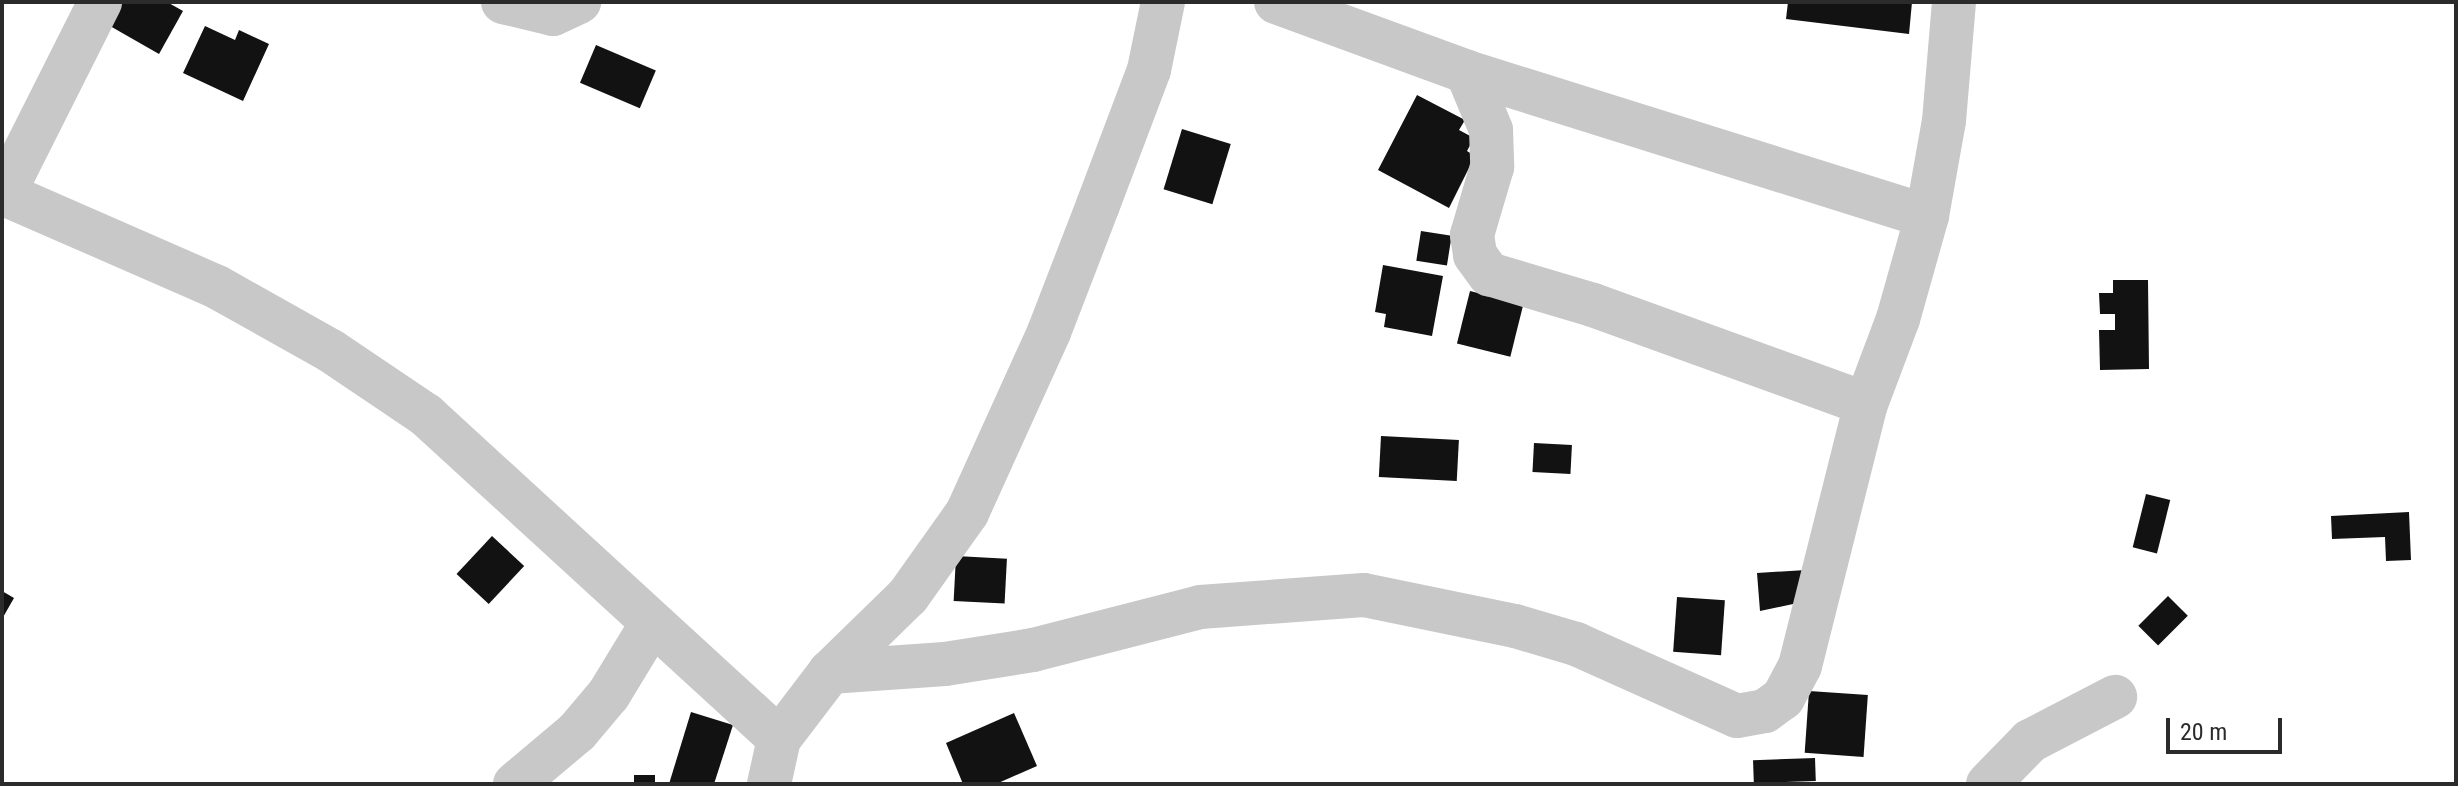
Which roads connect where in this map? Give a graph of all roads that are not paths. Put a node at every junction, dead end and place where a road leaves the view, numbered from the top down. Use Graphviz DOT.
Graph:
graph roads {
  1 [pos="100,2"];
  2 [pos="503,2"];
  3 [pos="579,2"];
  4 [pos="1163,2"];
  5 [pos="1276,2"];
  6 [pos="1954,2"];
  7 [pos="1467,72"];
  8 [pos="3,193"];
  9 [pos="1927,216"];
  10 [pos="1866,404"];
  11 [pos="651,625"];
  12 [pos="830,672"];
  13 [pos="2115,697"];
  14 [pos="779,739"];
  15 [pos="515,784"];
  16 [pos="769,784"];
  17 [pos="1988,784"];
  1 -- 8 [label="street"];
  2 -- 3 [label="street"];
  4 -- 12 [label="street"];
  5 -- 7 [label="street"];
  6 -- 9 [label="street"];
  7 -- 9 [label="street"];
  7 -- 10 [label="street"];
  8 -- 11 [label="street"];
  9 -- 10 [label="street"];
  10 -- 12 [label="street"];
  11 -- 14 [label="street"];
  11 -- 15 [label="street"];
  12 -- 14 [label="street"];
  13 -- 17 [label="street"];
  14 -- 16 [label="street"];
}
